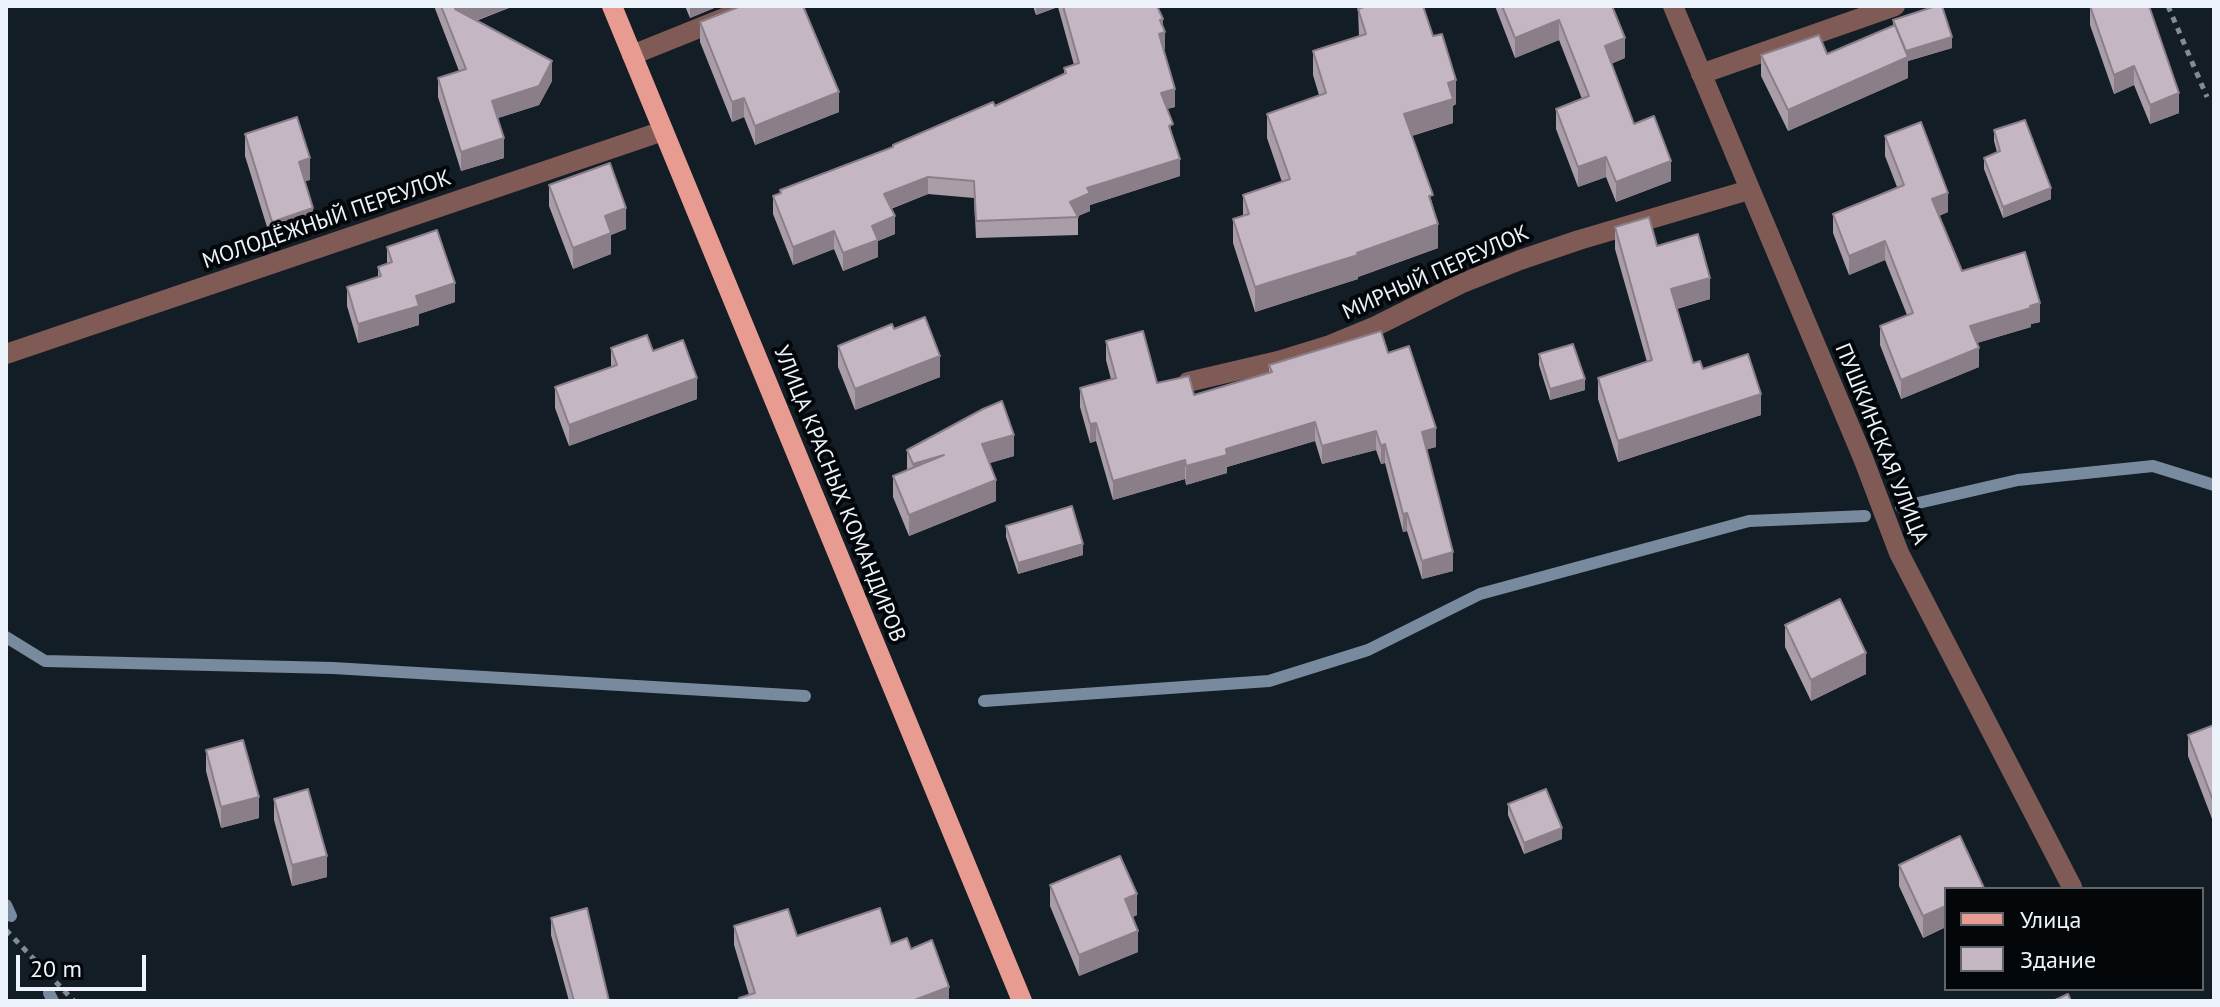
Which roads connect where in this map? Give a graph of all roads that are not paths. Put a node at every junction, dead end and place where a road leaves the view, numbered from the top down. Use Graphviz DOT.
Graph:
graph roads {
  1 [pos="612,6"];
  2 [pos="754,6"];
  3 [pos="1673,6"];
  4 [pos="1895,6"];
  5 [pos="632,55"];
  6 [pos="1701,74"];
  7 [pos="663,131"];
  8 [pos="1749,190"];
  9 [pos="6,354"];
  10 [pos="1188,382"];
  11 [pos="2072,887"];
  12 [pos="1022,1001"];
  1 -- 5 [label="main road, УЛИЦА КРАСНЫХ КОМАНДИРОВ"];
  2 -- 5 [label="street"];
  3 -- 6 [label="street, ПУШКИНСКАЯ УЛИЦА"];
  4 -- 6 [label="street"];
  5 -- 7 [label="main road, УЛИЦА КРАСНЫХ КОМАНДИРОВ"];
  6 -- 8 [label="street, ПУШКИНСКАЯ УЛИЦА"];
  7 -- 9 [label="street, МОЛОДЁЖНЫЙ ПЕРЕУЛОК"];
  7 -- 12 [label="main road, УЛИЦА КРАСНЫХ КОМАНДИРОВ"];
  8 -- 10 [label="street, МИРНЫЙ ПЕРЕУЛОК"];
  8 -- 11 [label="street, ПУШКИНСКАЯ УЛИЦА"];
}
